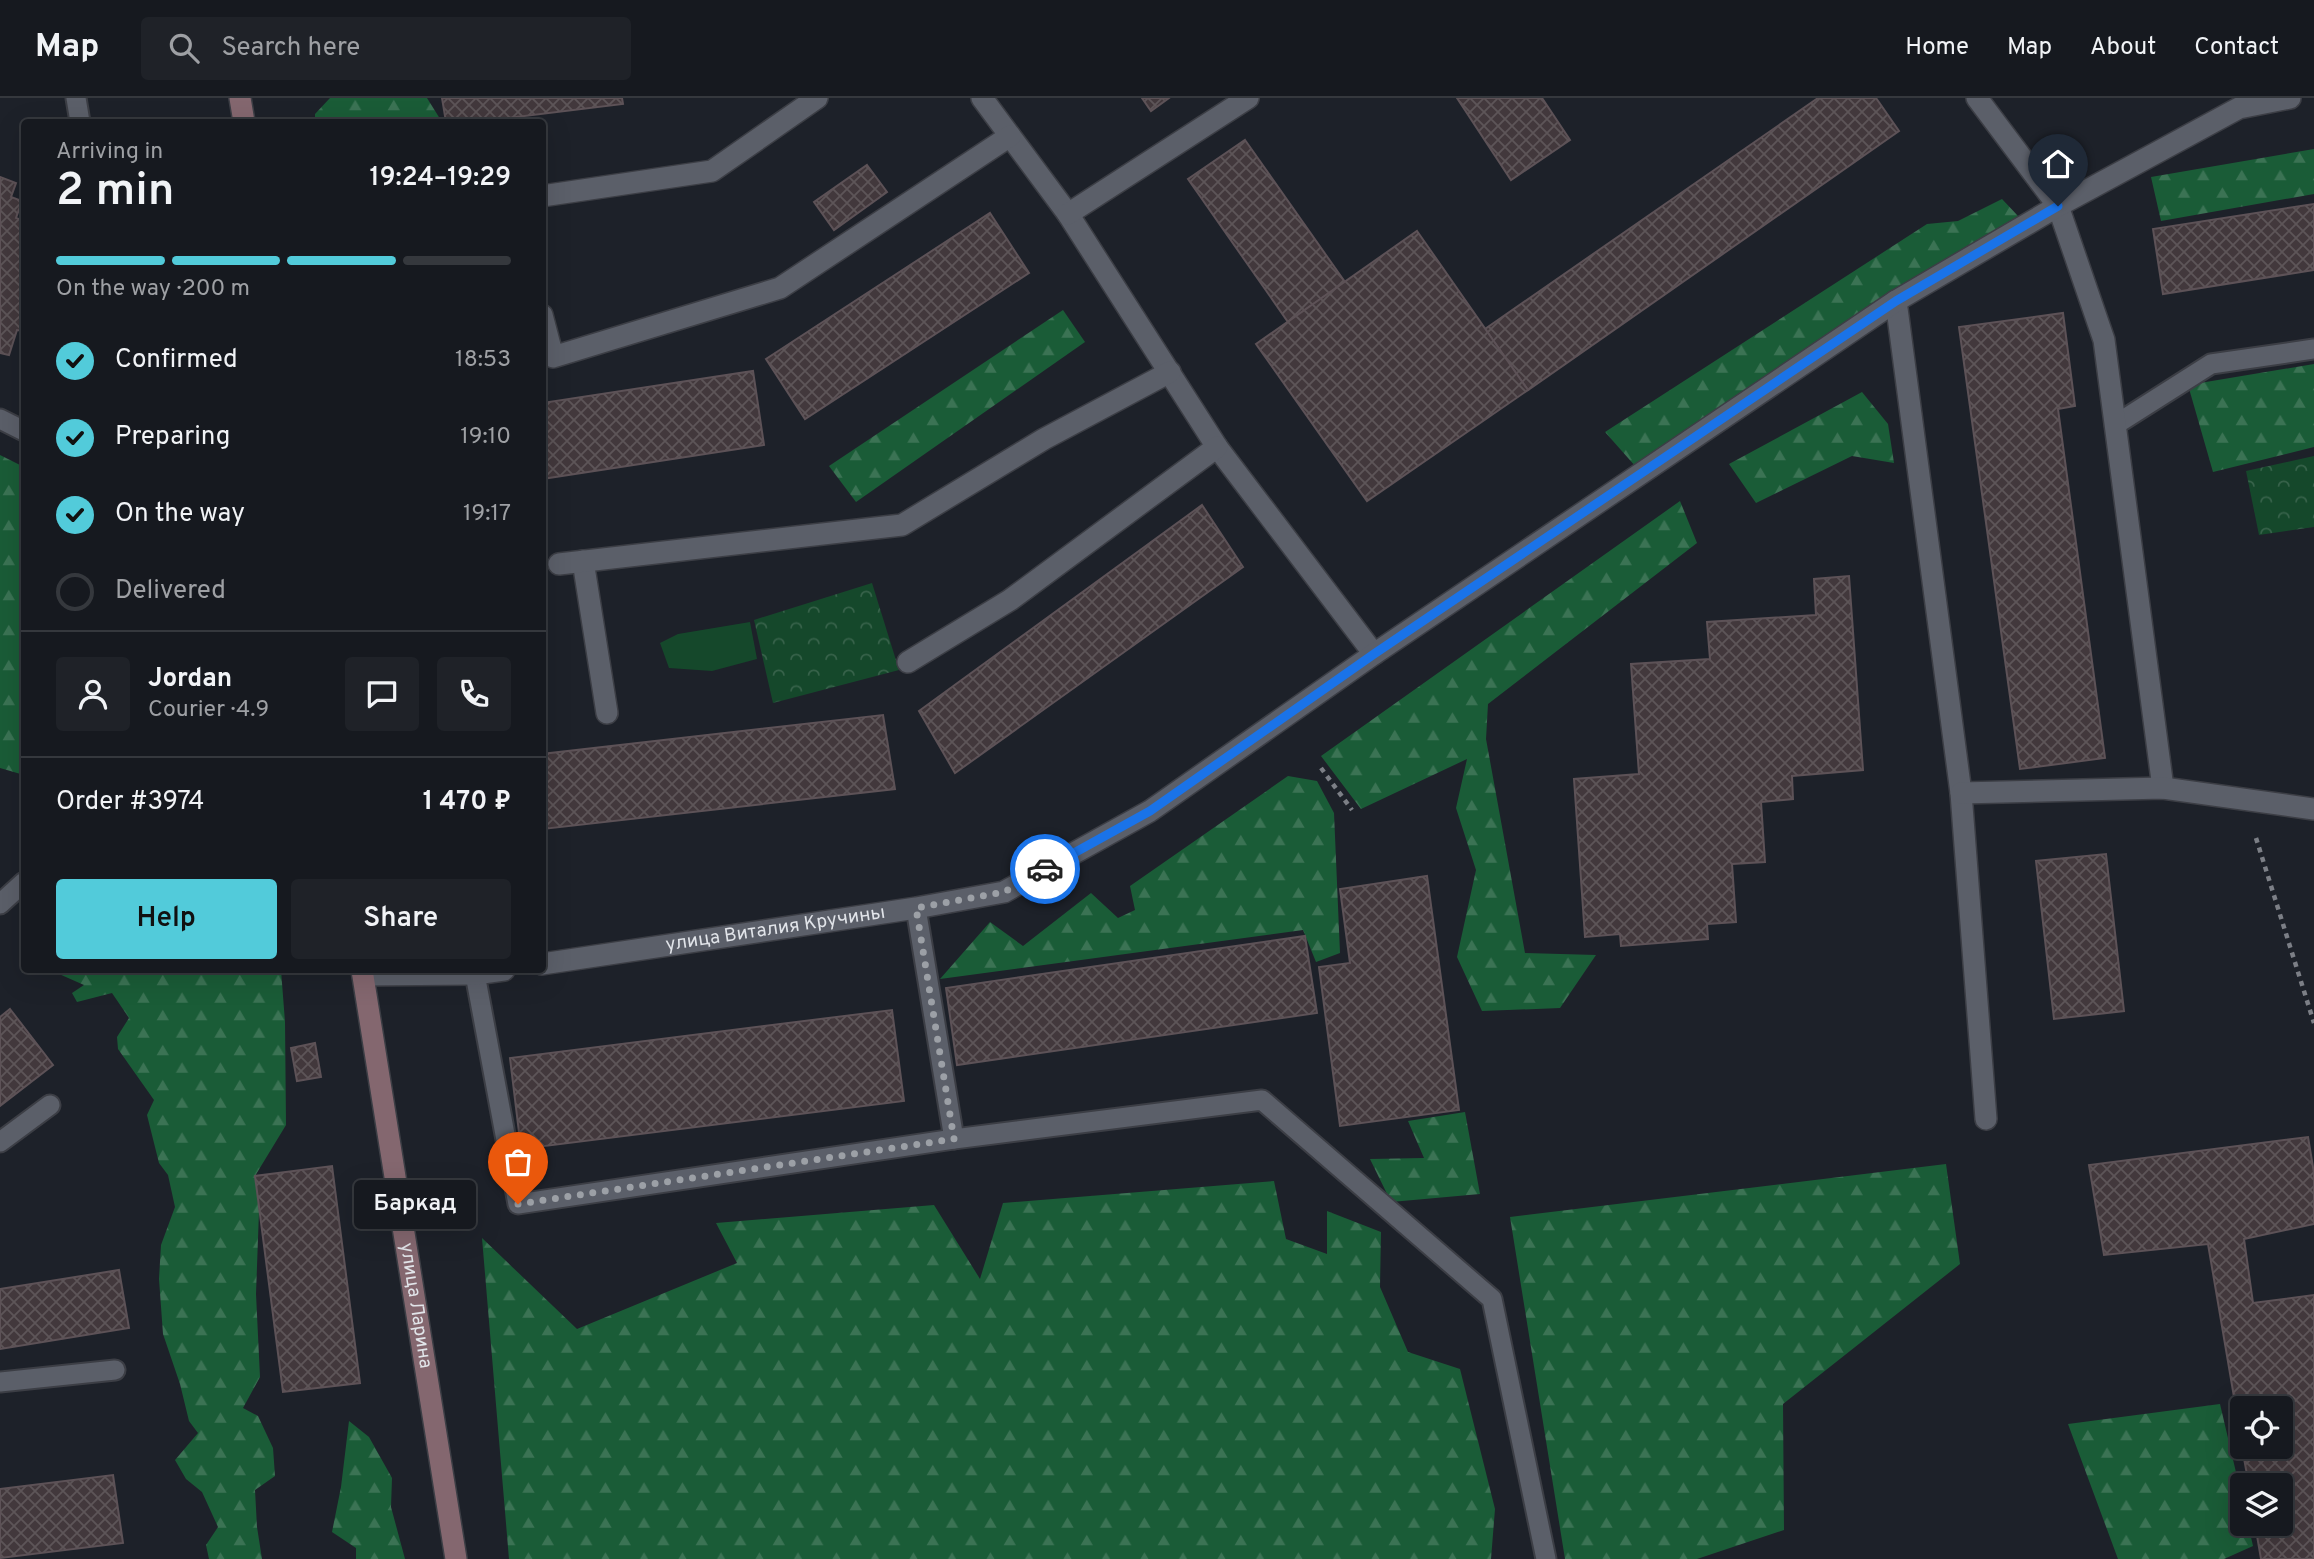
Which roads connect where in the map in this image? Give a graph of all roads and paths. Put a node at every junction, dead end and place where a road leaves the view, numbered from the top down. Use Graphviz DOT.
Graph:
graph roads {
  1 [pos="76,98"];
  2 [pos="240,98"];
  3 [pos="817,98"];
  4 [pos="982,98"];
  5 [pos="1248,98"];
  6 [pos="1977,98"];
  7 [pos="2290,98"];
  8 [pos="80,119"];
  9 [pos="244,119"];
  10 [pos="1010,136"];
  11 [pos="546,195"];
  12 [pos="2058,206"];
  13 [pos="1068,214"];
  14 [pos="1896,301"];
  15 [pos="546,330"];
  16 [pos="2314,349"];
  17 [pos="1170,372"];
  18 [pos="0,419"];
  19 [pos="2115,425"];
  20 [pos="21,430"];
  21 [pos="1217,447"];
  22 [pos="583,561"];
  23 [pos="559,564"];
  24 [pos="1374,654"];
  25 [pos="908,662"];
  26 [pos="607,713"];
  27 [pos="1321,768"];
  28 [pos="2163,789"];
  29 [pos="1961,793"];
  30 [pos="2314,809"];
  31 [pos="1352,810"];
  32 [pos="2256,838"];
  33 [pos="21,885"];
  34 [pos="0,904"];
  35 [pos="916,908"];
  36 [pos="546,963"];
  37 [pos="362,973"];
  38 [pos="418,973"];
  39 [pos="482,973"];
  40 [pos="475,974"];
  41 [pos="2314,1023"];
  42 [pos="50,1105"];
  43 [pos="1986,1119"];
  44 [pos="954,1139"];
  45 [pos="0,1142"];
  46 [pos="115,1370"];
  47 [pos="0,1382"];
  48 [pos="456,1559"];
  49 [pos="1546,1559"];
  1 -- 8 [label="lane"];
  2 -- 9 [label="main road"];
  3 -- 11 [label="street"];
  4 -- 10 [label="street"];
  5 -- 13 [label="street"];
  6 -- 12 [label="street"];
  7 -- 12 [label="street, улица Виталия Кручины"];
  10 -- 13 [label="street"];
  10 -- 15 [label="street"];
  12 -- 14 [label="street, улица Виталия Кручины"];
  12 -- 19 [label="street"];
  13 -- 17 [label="street"];
  14 -- 24 [label="street, улица Виталия Кручины"];
  14 -- 29 [label="street"];
  16 -- 19 [label="lane"];
  17 -- 21 [label="street"];
  17 -- 22 [label="street"];
  18 -- 20 [label="lane"];
  19 -- 28 [label="street"];
  21 -- 24 [label="street"];
  21 -- 25 [label="street"];
  22 -- 23 [label="street"];
  22 -- 26 [label="street"];
  24 -- 35 [label="street, улица Виталия Кручины"];
  27 -- 31 [label="path"];
  28 -- 29 [label="street"];
  28 -- 30 [label="street"];
  29 -- 43 [label="street"];
  32 -- 41 [label="path"];
  33 -- 34 [label="lane"];
  35 -- 36 [label="street, улица Виталия Кручины"];
  35 -- 44 [label="lane"];
  37 -- 48 [label="main road, улица Ларина"];
  38 -- 40 [label="street"];
  39 -- 40 [label="street"];
  40 -- 44 [label="lane"];
  42 -- 45 [label="lane"];
  44 -- 49 [label="lane"];
  46 -- 47 [label="lane"];
}
